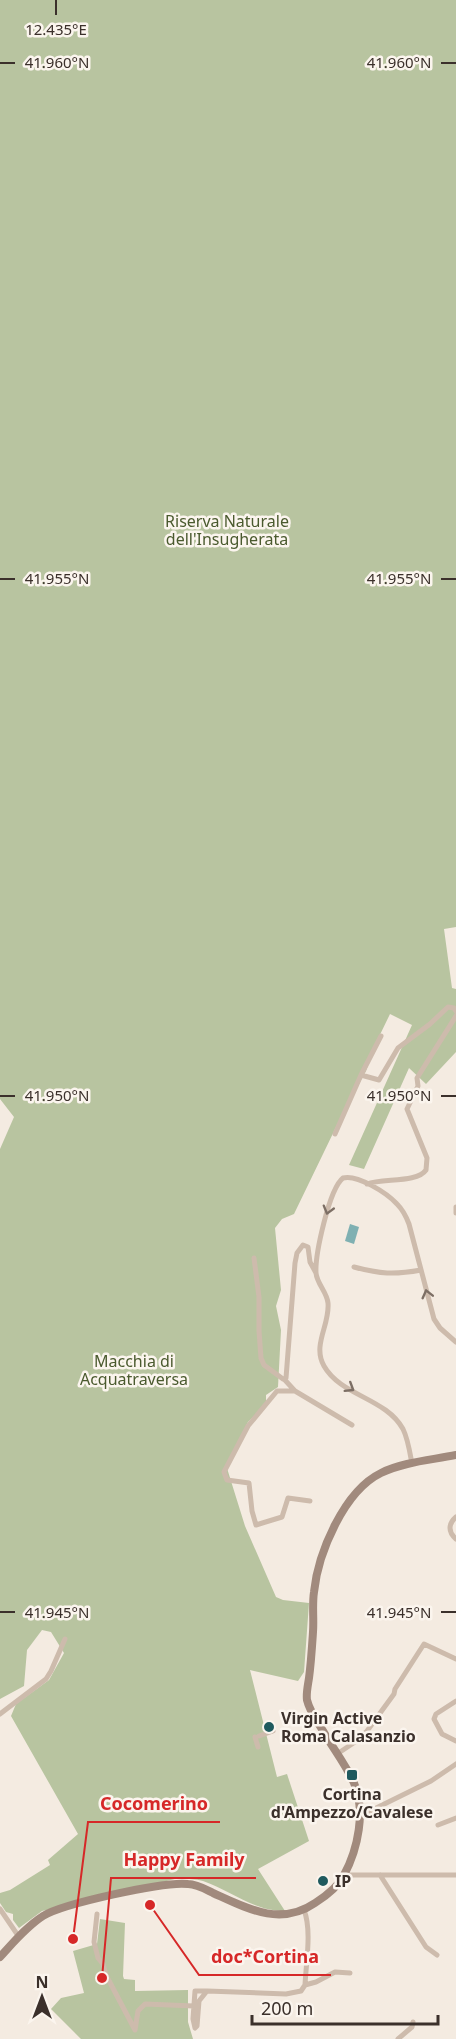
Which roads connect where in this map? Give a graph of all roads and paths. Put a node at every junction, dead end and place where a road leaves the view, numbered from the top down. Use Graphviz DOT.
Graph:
graph roads {
  1 [pos="456,1014"];
  2 [pos="381,1036"];
  3 [pos="362,1075"];
  4 [pos="335,1134"];
  5 [pos="368,1184"];
  6 [pos="456,1207"];
  7 [pos="456,1213"];
  8 [pos="254,1258"];
  9 [pos="354,1267"];
  10 [pos="421,1270"];
  11 [pos="316,1273"];
  12 [pos="456,1342"];
  13 [pos="284,1379"];
  14 [pos="295,1391"];
  15 [pos="352,1425"];
  16 [pos="456,1455"];
  17 [pos="412,1464"];
  18 [pos="310,1501"];
  19 [pos="456,1517"];
  20 [pos="456,1539"];
  21 [pos="65,1639"];
  22 [pos="456,1659"];
  23 [pos="456,1701"];
  24 [pos="0,1714"];
  25 [pos="273,1731"];
  26 [pos="456,1742"];
  27 [pos="258,1747"];
  28 [pos="337,1754"];
  29 [pos="455,1768"];
  30 [pos="360,1816"];
  31 [pos="455,1819"];
  32 [pos="438,1825"];
  33 [pos="456,1827"];
  34 [pos="344,1875"];
  35 [pos="380,1875"];
  36 [pos="456,1875"];
  37 [pos="0,1909"];
  38 [pos="304,1910"];
  39 [pos="97,1914"];
  40 [pos="19,1937"];
  41 [pos="436,1955"];
  42 [pos="0,1957"];
  43 [pos="350,1972"];
  44 [pos="305,1984"];
  45 [pos="207,1991"];
  46 [pos="194,2006"];
  47 [pos="413,2022"];
  48 [pos="398,2039"];
  1 -- 3 [label="street"];
  1 -- 5 [label="street"];
  2 -- 3 [label="street"];
  3 -- 4 [label="street"];
  5 -- 10 [label="street"];
  5 -- 11 [label="street, one-way"];
  6 -- 7 [label="street"];
  8 -- 13 [label="street"];
  9 -- 10 [label="street"];
  12 -- 10 [label="street, one-way"];
  11 -- 13 [label="street"];
  11 -- 17 [label="street, one-way"];
  13 -- 14 [label="street"];
  14 -- 15 [label="street"];
  14 -- 18 [label="street"];
  16 -- 17 [label="street"];
  17 -- 28 [label="street"];
  19 -- 20 [label="street"];
  21 -- 24 [label="street"];
  22 -- 28 [label="street"];
  23 -- 26 [label="street"];
  25 -- 27 [label="street"];
  28 -- 30 [label="street"];
  29 -- 30 [label="street"];
  30 -- 34 [label="street"];
  31 -- 32 [label="street"];
  31 -- 33 [label="street"];
  34 -- 35 [label="street"];
  34 -- 38 [label="street"];
  35 -- 36 [label="street"];
  35 -- 41 [label="street"];
  37 -- 40 [label="street"];
  38 -- 40 [label="street"];
  38 -- 44 [label="street"];
  39 -- 46 [label="street"];
  40 -- 42 [label="street"];
  43 -- 44 [label="street"];
  44 -- 45 [label="street"];
  45 -- 46 [label="street"];
  45 -- 46 [label="street"];
  47 -- 48 [label="street"];
}
